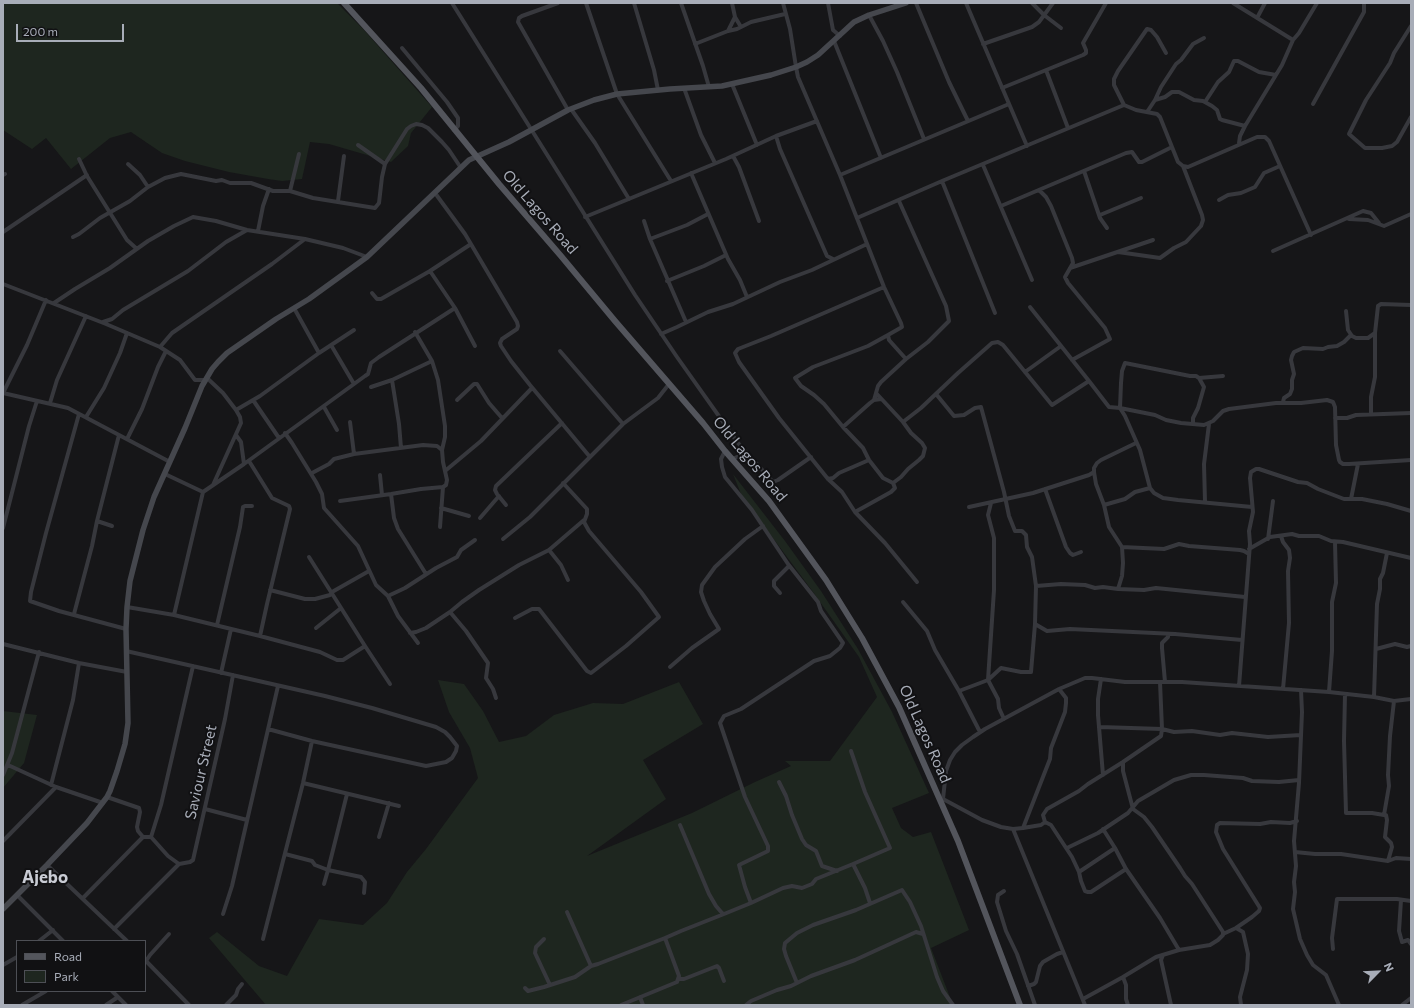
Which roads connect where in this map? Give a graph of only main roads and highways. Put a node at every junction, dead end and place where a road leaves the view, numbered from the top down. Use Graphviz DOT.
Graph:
graph roads {
  1 [pos="344,3"];
  2 [pos="1020,1005"];
  1 -- 2 [label="main road, Old Lagos Road"];
}
